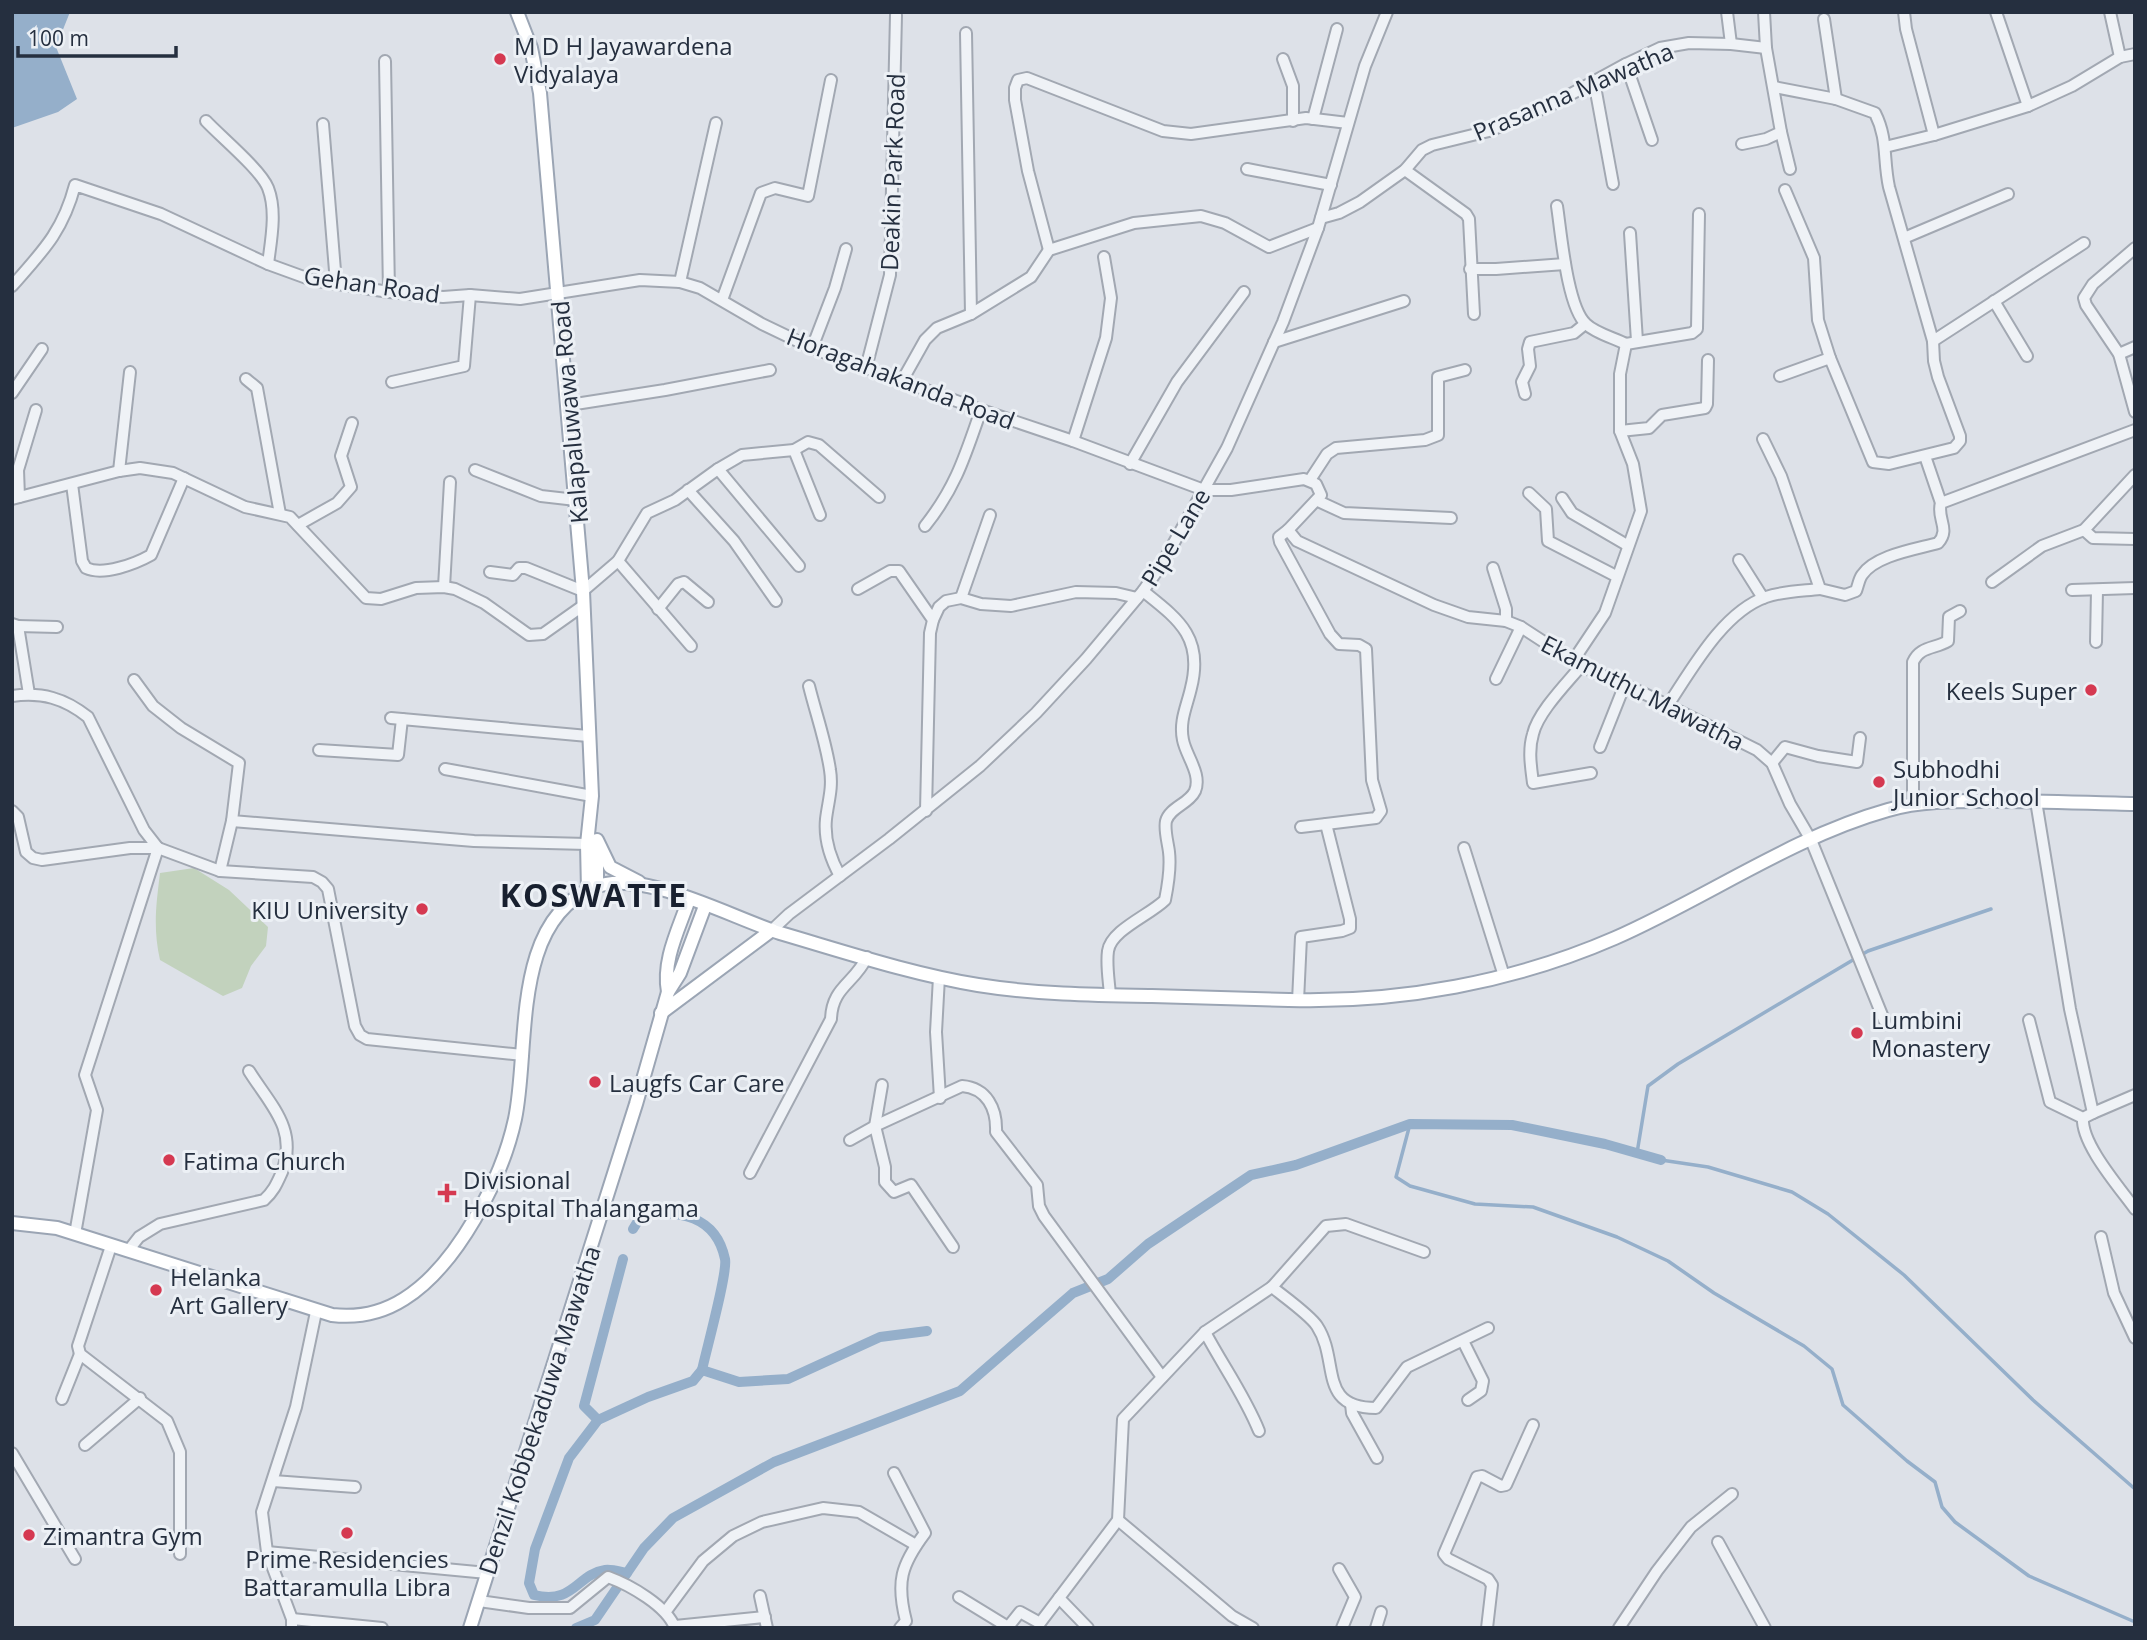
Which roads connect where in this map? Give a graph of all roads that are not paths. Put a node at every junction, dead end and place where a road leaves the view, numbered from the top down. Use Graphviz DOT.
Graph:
graph roads {
  1 [pos="517,12"];
  2 [pos="1387,12"];
  3 [pos="1727,12"];
  4 [pos="1764,12"];
  5 [pos="1904,12"];
  6 [pos="1996,12"];
  7 [pos="2110,12"];
  8 [pos="896,15"];
  9 [pos="1824,19"];
  10 [pos="1337,29"];
  11 [pos="966,33"];
  12 [pos="1731,44"];
  13 [pos="1766,48"];
  14 [pos="2135,54"];
  15 [pos="2120,57"];
  16 [pos="1283,58"];
  17 [pos="386,61"];
  18 [pos="1626,64"];
  19 [pos="831,80"];
  20 [pos="1594,81"];
  21 [pos="1774,87"];
  22 [pos="1836,99"];
  23 [pos="2028,106"];
  24 [pos="1313,119"];
  25 [pos="206,121"];
  26 [pos="1293,121"];
  27 [pos="1348,122"];
  28 [pos="716,123"];
  29 [pos="323,124"];
  30 [pos="1780,132"];
  31 [pos="1934,135"];
  32 [pos="1652,140"];
  33 [pos="1742,144"];
  34 [pos="1885,147"];
  35 [pos="1247,169"];
  36 [pos="1790,169"];
  37 [pos="1405,170"];
  38 [pos="1613,184"];
  39 [pos="1331,185"];
  40 [pos="1785,190"];
  41 [pos="2008,194"];
  42 [pos="1558,206"];
  43 [pos="1699,214"];
  44 [pos="1319,223"];
  45 [pos="1630,233"];
  46 [pos="1904,237"];
  47 [pos="2084,243"];
  48 [pos="2135,248"];
  49 [pos="846,249"];
  50 [pos="1049,250"];
  51 [pos="1104,257"];
  52 [pos="268,264"];
  53 [pos="1564,264"];
  54 [pos="1470,269"];
  55 [pos="680,282"];
  56 [pos="336,283"];
  57 [pos="12,286"];
  58 [pos="389,292"];
  59 [pos="1244,292"];
  60 [pos="559,294"];
  61 [pos="470,295"];
  62 [pos="722,300"];
  63 [pos="1404,301"];
  64 [pos="1994,301"];
  65 [pos="971,314"];
  66 [pos="1474,314"];
  67 [pos="1586,324"];
  68 [pos="1933,341"];
  69 [pos="1274,342"];
  70 [pos="1631,343"];
  71 [pos="2135,347"];
  72 [pos="812,348"];
  73 [pos="41,349"];
  74 [pos="2119,354"];
  75 [pos="2027,356"];
  76 [pos="1830,358"];
  77 [pos="1708,360"];
  78 [pos="866,368"];
  79 [pos="770,370"];
  80 [pos="1465,370"];
  81 [pos="130,372"];
  82 [pos="1780,376"];
  83 [pos="246,379"];
  84 [pos="902,381"];
  85 [pos="392,382"];
  86 [pos="12,393"];
  87 [pos="1525,394"];
  88 [pos="569,405"];
  89 [pos="36,410"];
  90 [pos="981,410"];
  91 [pos="2135,412"];
  92 [pos="352,423"];
  93 [pos="2135,430"];
  94 [pos="1620,431"];
  95 [pos="1763,439"];
  96 [pos="1073,441"];
  97 [pos="794,450"];
  98 [pos="1925,456"];
  99 [pos="1130,464"];
  100 [pos="718,469"];
  101 [pos="475,470"];
  102 [pos="119,471"];
  103 [pos="2135,475"];
  104 [pos="184,478"];
  105 [pos="1310,480"];
  106 [pos="450,482"];
  107 [pos="72,484"];
  108 [pos="688,490"];
  109 [pos="1204,490"];
  110 [pos="1529,494"];
  111 [pos="16,498"];
  112 [pos="879,498"];
  113 [pos="1562,498"];
  114 [pos="576,500"];
  115 [pos="1318,501"];
  116 [pos="1941,503"];
  117 [pos="280,514"];
  118 [pos="820,515"];
  119 [pos="990,515"];
  120 [pos="1451,518"];
  121 [pos="298,525"];
  122 [pos="925,526"];
  123 [pos="1288,530"];
  124 [pos="2084,530"];
  125 [pos="2135,539"];
  126 [pos="1628,545"];
  127 [pos="1739,560"];
  128 [pos="618,561"];
  129 [pos="799,566"];
  130 [pos="1493,568"];
  131 [pos="490,572"];
  132 [pos="1616,576"];
  133 [pos="1992,582"];
  134 [pos="444,587"];
  135 [pos="2135,588"];
  136 [pos="858,589"];
  137 [pos="1820,589"];
  138 [pos="2072,590"];
  139 [pos="2098,590"];
  140 [pos="1140,594"];
  141 [pos="961,597"];
  142 [pos="584,598"];
  143 [pos="1763,598"];
  144 [pos="776,601"];
  145 [pos="708,602"];
  146 [pos="658,609"];
  147 [pos="1960,611"];
  148 [pos="933,620"];
  149 [pos="1506,621"];
  150 [pos="15,625"];
  151 [pos="57,627"];
  152 [pos="1521,627"];
  153 [pos="2096,642"];
  154 [pos="691,646"];
  155 [pos="1577,663"];
  156 [pos="1496,679"];
  157 [pos="134,680"];
  158 [pos="1625,684"];
  159 [pos="809,686"];
  160 [pos="29,694"];
  161 [pos="12,696"];
  162 [pos="1668,705"];
  163 [pos="588,736"];
  164 [pos="1860,738"];
  165 [pos="1600,747"];
  166 [pos="319,750"];
  167 [pos="1772,763"];
  168 [pos="445,769"];
  169 [pos="1591,773"];
  170 [pos="592,796"];
  171 [pos="2036,801"];
  172 [pos="2135,804"];
  173 [pos="1913,805"];
  174 [pos="12,811"];
  175 [pos="926,811"];
  176 [pos="232,821"];
  177 [pos="1326,824"];
  178 [pos="1301,827"];
  179 [pos="1811,840"];
  180 [pos="592,842"];
  181 [pos="158,848"];
  182 [pos="1464,848"];
  183 [pos="220,871"];
  184 [pos="840,876"];
  185 [pos="648,886"];
  186 [pos="593,888"];
  187 [pos="689,899"];
  188 [pos="705,905"];
  189 [pos="772,930"];
  190 [pos="867,957"];
  191 [pos="1504,976"];
  192 [pos="939,977"];
  193 [pos="668,992"];
  194 [pos="1110,995"];
  195 [pos="1298,1001"];
  196 [pos="661,1013"];
  197 [pos="1884,1020"];
  198 [pos="2029,1020"];
  199 [pos="523,1055"];
  200 [pos="249,1071"];
  201 [pos="882,1085"];
  202 [pos="2135,1095"];
  203 [pos="940,1098"];
  204 [pos="2088,1116"];
  205 [pos="875,1126"];
  206 [pos="850,1140"];
  207 [pos="750,1173"];
  208 [pos="2135,1209"];
  209 [pos="12,1223"];
  210 [pos="75,1234"];
  211 [pos="2101,1237"];
  212 [pos="111,1246"];
  213 [pos="953,1247"];
  214 [pos="128,1251"];
  215 [pos="1424,1252"];
  216 [pos="1272,1287"];
  217 [pos="316,1312"];
  218 [pos="1488,1328"];
  219 [pos="1205,1332"];
  220 [pos="2133,1333"];
  221 [pos="1463,1341"];
  222 [pos="80,1353"];
  223 [pos="1162,1377"];
  224 [pos="140,1398"];
  225 [pos="62,1399"];
  226 [pos="1468,1400"];
  227 [pos="1351,1404"];
  228 [pos="1533,1425"];
  229 [pos="1259,1431"];
  230 [pos="85,1445"];
  231 [pos="12,1453"];
  232 [pos="1377,1458"];
  233 [pos="894,1473"];
  234 [pos="273,1481"];
  235 [pos="355,1487"];
  236 [pos="1732,1494"];
  237 [pos="1118,1520"];
  238 [pos="1718,1542"];
  239 [pos="916,1545"];
  240 [pos="267,1552"];
  241 [pos="180,1555"];
  242 [pos="75,1559"];
  243 [pos="1339,1569"];
  244 [pos="487,1573"];
  245 [pos="760,1596"];
  246 [pos="959,1597"];
  247 [pos="1059,1598"];
  248 [pos="478,1601"];
  249 [pos="666,1611"];
  250 [pos="1381,1612"];
  251 [pos="292,1623"];
  252 [pos="766,1623"];
  253 [pos="675,1627"];
  254 [pos="382,1628"];
  255 [pos="470,1628"];
  256 [pos="900,1628"];
  257 [pos="1088,1628"];
  258 [pos="1253,1628"];
  259 [pos="1342,1628"];
  260 [pos="1376,1628"];
  261 [pos="1488,1628"];
  262 [pos="1619,1628"];
  263 [pos="1765,1628"];
  1 -- 60 [label="main road, Kalapaluwawa Road"];
  2 -- 27 [label="street, Pipe Lane"];
  3 -- 12 [label="street"];
  4 -- 13 [label="street"];
  5 -- 31 [label="street"];
  6 -- 23 [label="street"];
  7 -- 15 [label="street"];
  8 -- 78 [label="street, Deakin Park Road"];
  9 -- 22 [label="street"];
  10 -- 24 [label="street"];
  11 -- 65 [label="street"];
  12 -- 13 [label="street, Prasanna Mawatha"];
  12 -- 18 [label="street, Prasanna Mawatha"];
  13 -- 21 [label="street"];
  14 -- 15 [label="street"];
  15 -- 23 [label="street"];
  16 -- 26 [label="street"];
  17 -- 58 [label="street"];
  18 -- 20 [label="street, Prasanna Mawatha"];
  18 -- 32 [label="street"];
  19 -- 62 [label="street"];
  20 -- 37 [label="street, Prasanna Mawatha"];
  20 -- 38 [label="street"];
  21 -- 22 [label="street"];
  21 -- 30 [label="street"];
  22 -- 34 [label="street"];
  23 -- 31 [label="street"];
  24 -- 26 [label="street"];
  24 -- 27 [label="street"];
  25 -- 52 [label="street"];
  26 -- 50 [label="street"];
  27 -- 39 [label="street, Pipe Lane"];
  28 -- 55 [label="street"];
  29 -- 56 [label="street"];
  30 -- 33 [label="street"];
  30 -- 36 [label="street"];
  31 -- 34 [label="street"];
  34 -- 46 [label="street"];
  35 -- 39 [label="street"];
  37 -- 44 [label="street, Prasanna Mawatha"];
  37 -- 54 [label="street"];
  39 -- 44 [label="street, Pipe Lane"];
  40 -- 76 [label="street"];
  41 -- 46 [label="street"];
  42 -- 53 [label="street"];
  43 -- 70 [label="street"];
  44 -- 50 [label="street, Prasanna Mawatha"];
  44 -- 69 [label="street, Pipe Lane"];
  45 -- 70 [label="street"];
  46 -- 68 [label="street"];
  47 -- 64 [label="street"];
  48 -- 74 [label="street"];
  49 -- 72 [label="street"];
  50 -- 65 [label="street"];
  51 -- 96 [label="street"];
  52 -- 56 [label="street, Gehan Road"];
  52 -- 57 [label="street, Gehan Road"];
  53 -- 54 [label="street"];
  53 -- 67 [label="street"];
  54 -- 66 [label="street"];
  55 -- 60 [label="street, Horagahakanda Road"];
  55 -- 62 [label="street, Horagahakanda Road"];
  56 -- 58 [label="street, Gehan Road"];
  58 -- 61 [label="street, Gehan Road"];
  59 -- 99 [label="street"];
  60 -- 61 [label="street, Gehan Road"];
  60 -- 88 [label="main road, Kalapaluwawa Road"];
  61 -- 85 [label="street"];
  62 -- 72 [label="street, Horagahakanda Road"];
  63 -- 69 [label="street"];
  64 -- 68 [label="street"];
  64 -- 75 [label="street"];
  65 -- 84 [label="street"];
  67 -- 70 [label="street"];
  67 -- 87 [label="street"];
  68 -- 98 [label="street"];
  69 -- 109 [label="street, Pipe Lane"];
  70 -- 94 [label="street"];
  71 -- 74 [label="street"];
  72 -- 78 [label="street, Horagahakanda Road"];
  73 -- 86 [label="street"];
  74 -- 91 [label="street"];
  76 -- 82 [label="street"];
  76 -- 98 [label="street"];
  77 -- 94 [label="street"];
  78 -- 84 [label="street, Horagahakanda Road"];
  79 -- 88 [label="street"];
  80 -- 105 [label="street"];
  81 -- 102 [label="street"];
  83 -- 117 [label="street"];
  84 -- 90 [label="street, Horagahakanda Road"];
  88 -- 114 [label="main road, Kalapaluwawa Road"];
  89 -- 111 [label="street"];
  90 -- 96 [label="street, Horagahakanda Road"];
  90 -- 122 [label="street"];
  92 -- 121 [label="street"];
  93 -- 116 [label="street"];
  94 -- 126 [label="street"];
  95 -- 137 [label="street"];
  96 -- 99 [label="street, Horagahakanda Road"];
  97 -- 100 [label="street"];
  97 -- 112 [label="street"];
  97 -- 118 [label="street"];
  98 -- 116 [label="street"];
  99 -- 109 [label="street, Horagahakanda Road"];
  100 -- 108 [label="street"];
  100 -- 129 [label="street"];
  101 -- 114 [label="street"];
  102 -- 104 [label="street"];
  102 -- 107 [label="street"];
  103 -- 124 [label="street"];
  104 -- 107 [label="street"];
  104 -- 117 [label="street"];
  105 -- 109 [label="street"];
  105 -- 115 [label="street"];
  106 -- 134 [label="street"];
  107 -- 111 [label="street"];
  108 -- 128 [label="street"];
  108 -- 144 [label="street"];
  109 -- 140 [label="street, Pipe Lane"];
  110 -- 132 [label="street"];
  113 -- 126 [label="street"];
  114 -- 142 [label="main road, Kalapaluwawa Road"];
  115 -- 120 [label="street"];
  115 -- 123 [label="street"];
  116 -- 137 [label="street"];
  117 -- 121 [label="street"];
  119 -- 141 [label="street"];
  121 -- 134 [label="street"];
  123 -- 149 [label="street, Ekamuthu Mawatha"];
  123 -- 177 [label="street"];
  124 -- 125 [label="street"];
  124 -- 133 [label="street"];
  126 -- 132 [label="street"];
  127 -- 143 [label="street"];
  128 -- 142 [label="street"];
  128 -- 146 [label="street"];
  130 -- 149 [label="street"];
  131 -- 142 [label="street"];
  132 -- 155 [label="street"];
  134 -- 142 [label="street"];
  135 -- 139 [label="street"];
  136 -- 148 [label="street"];
  137 -- 143 [label="street"];
  138 -- 139 [label="street"];
  139 -- 153 [label="street"];
  140 -- 141 [label="street"];
  140 -- 175 [label="street, Pipe Lane"];
  140 -- 194 [label="street"];
  141 -- 148 [label="street"];
  142 -- 163 [label="main road, Kalapaluwawa Road"];
  143 -- 162 [label="street"];
  145 -- 146 [label="street"];
  146 -- 154 [label="street"];
  147 -- 173 [label="street"];
  148 -- 175 [label="street"];
  149 -- 152 [label="street, Ekamuthu Mawatha"];
  150 -- 151 [label="street"];
  150 -- 160 [label="street"];
  152 -- 155 [label="street, Ekamuthu Mawatha"];
  152 -- 156 [label="street"];
  155 -- 158 [label="street, Ekamuthu Mawatha"];
  155 -- 169 [label="street"];
  157 -- 176 [label="street"];
  158 -- 162 [label="street, Ekamuthu Mawatha"];
  158 -- 165 [label="street"];
  159 -- 184 [label="street"];
  160 -- 161 [label="street"];
  160 -- 181 [label="street"];
  162 -- 167 [label="street, Ekamuthu Mawatha"];
  163 -- 166 [label="street"];
  163 -- 170 [label="main road, Kalapaluwawa Road"];
  164 -- 167 [label="street"];
  167 -- 179 [label="street, Ekamuthu Mawatha"];
  168 -- 170 [label="street"];
  170 -- 180 [label="main road, Kalapaluwawa Road"];
  171 -- 172 [label="main road"];
  171 -- 173 [label="main road"];
  171 -- 204 [label="street"];
  173 -- 179 [label="main road"];
  174 -- 181 [label="street"];
  175 -- 184 [label="street, Pipe Lane"];
  176 -- 180 [label="street"];
  176 -- 183 [label="street"];
  177 -- 178 [label="street"];
  177 -- 195 [label="street"];
  179 -- 191 [label="main road"];
  179 -- 197 [label="street, Ekamuthu Mawatha"];
  180 -- 185 [label="main road"];
  180 -- 186 [label="main road, Kalapaluwawa Road"];
  181 -- 183 [label="street"];
  181 -- 210 [label="street"];
  182 -- 191 [label="street"];
  183 -- 199 [label="street"];
  184 -- 189 [label="street, Pipe Lane"];
  185 -- 186 [label="main road"];
  185 -- 187 [label="main road"];
  186 -- 199 [label="main road"];
  187 -- 188 [label="main road"];
  187 -- 193 [label="main road, Denzil Kobbekaduwa Mawatha"];
  188 -- 189 [label="main road"];
  188 -- 193 [label="main road, Denzil Kobbekaduwa Mawatha"];
  189 -- 190 [label="main road"];
  189 -- 196 [label="main road"];
  190 -- 192 [label="main road"];
  190 -- 207 [label="street"];
  191 -- 195 [label="main road"];
  192 -- 194 [label="main road"];
  192 -- 203 [label="street"];
  193 -- 196 [label="main road, Denzil Kobbekaduwa Mawatha"];
  194 -- 195 [label="main road"];
  196 -- 244 [label="main road, Denzil Kobbekaduwa Mawatha"];
  198 -- 204 [label="street"];
  199 -- 217 [label="main road"];
  200 -- 214 [label="street"];
  201 -- 205 [label="street"];
  202 -- 204 [label="street"];
  203 -- 205 [label="street"];
  203 -- 223 [label="street"];
  204 -- 208 [label="street"];
  205 -- 206 [label="street"];
  205 -- 213 [label="street"];
  209 -- 210 [label="main road"];
  210 -- 212 [label="main road"];
  211 -- 220 [label="street"];
  212 -- 214 [label="main road"];
  212 -- 222 [label="street"];
  214 -- 217 [label="main road"];
  215 -- 216 [label="street"];
  216 -- 219 [label="street"];
  216 -- 227 [label="street"];
  217 -- 234 [label="street"];
  218 -- 221 [label="street"];
  219 -- 223 [label="street"];
  219 -- 229 [label="street"];
  221 -- 226 [label="street"];
  221 -- 227 [label="street"];
  222 -- 224 [label="street"];
  222 -- 225 [label="street"];
  223 -- 237 [label="street"];
  224 -- 230 [label="street"];
  224 -- 241 [label="street"];
  227 -- 232 [label="street"];
  228 -- 261 [label="street"];
  231 -- 242 [label="street"];
  233 -- 239 [label="street"];
  234 -- 235 [label="street"];
  234 -- 240 [label="street"];
  236 -- 262 [label="street"];
  237 -- 247 [label="street"];
  237 -- 258 [label="street"];
  238 -- 263 [label="street"];
  239 -- 249 [label="street"];
  239 -- 256 [label="street"];
  240 -- 244 [label="street"];
  240 -- 251 [label="street"];
  243 -- 259 [label="street"];
  244 -- 248 [label="main road, Denzil Kobbekaduwa Mawatha"];
  245 -- 252 [label="street"];
  246 -- 247 [label="street"];
  247 -- 257 [label="street"];
  248 -- 249 [label="street"];
  248 -- 255 [label="main road, Denzil Kobbekaduwa Mawatha"];
  249 -- 253 [label="street"];
  250 -- 260 [label="street"];
  251 -- 254 [label="street"];
  252 -- 253 [label="street"];
}
